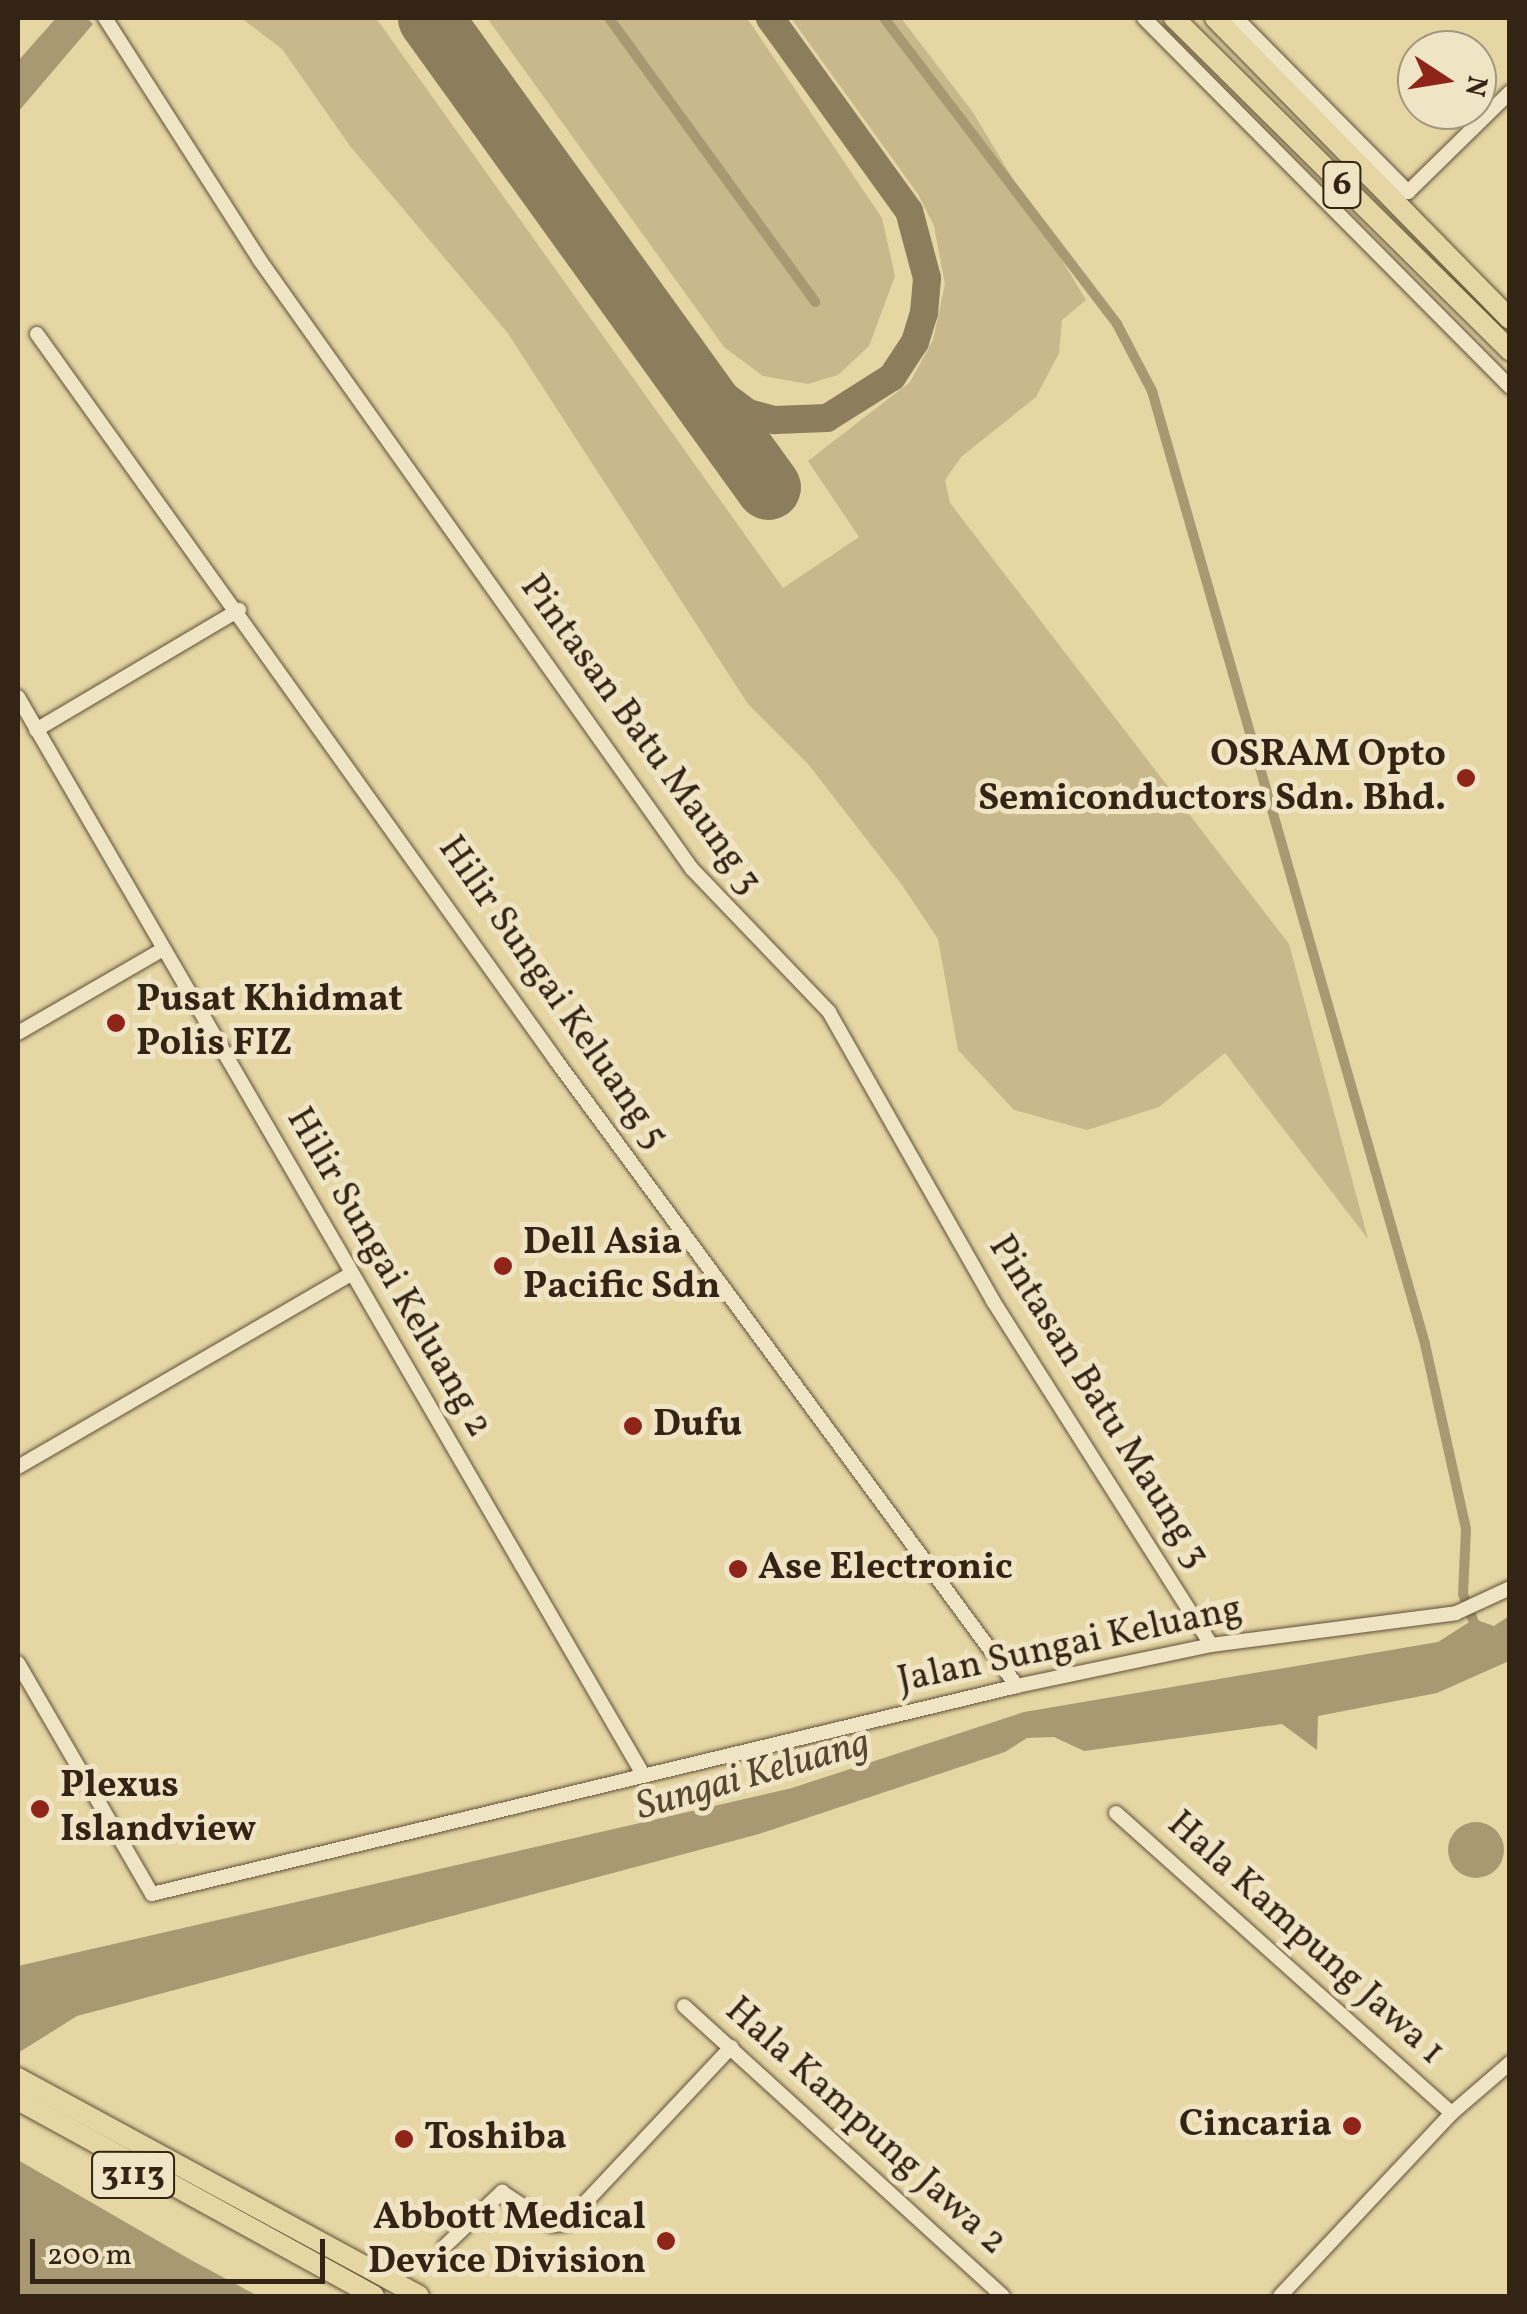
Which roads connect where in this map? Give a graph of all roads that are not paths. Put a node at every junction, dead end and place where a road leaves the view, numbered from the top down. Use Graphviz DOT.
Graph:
graph roads {
  1 [pos="106,18"];
  2 [pos="1144,18"];
  3 [pos="1174,18"];
  4 [pos="1215,18"];
  5 [pos="1236,18"];
  6 [pos="1189,27"];
  7 [pos="1510,92"];
  8 [pos="1510,319"];
  9 [pos="38,334"];
  10 [pos="1510,351"];
  11 [pos="1510,387"];
  12 [pos="239,610"];
  13 [pos="18,697"];
  14 [pos="36,730"];
  15 [pos="162,950"];
  16 [pos="18,1033"];
  17 [pos="350,1274"];
  18 [pos="18,1467"];
  19 [pos="1510,1588"];
  20 [pos="1212,1645"];
  21 [pos="18,1663"];
  22 [pos="1017,1686"];
  23 [pos="644,1776"];
  24 [pos="1116,1813"];
  25 [pos="684,2006"];
  26 [pos="731,2047"];
  27 [pos="1510,2064"];
  28 [pos="18,2078"];
  29 [pos="18,2086"];
  30 [pos="18,2100"];
  31 [pos="18,2112"];
  32 [pos="1452,2113"];
  33 [pos="445,2246"];
  34 [pos="355,2296"];
  35 [pos="374,2296"];
  36 [pos="400,2296"];
  37 [pos="419,2296"];
  38 [pos="1003,2296"];
  39 [pos="1280,2296"];
  1 -- 20 [label="street, Pintasan Batu Maung 3"];
  2 -- 11 [label="street"];
  3 -- 6 [label="highway, 6"];
  4 -- 8 [label="highway, 6"];
  5 -- 7 [label="street"];
  6 -- 10 [label="highway, 6"];
  9 -- 12 [label="street, Hilir Sungai Keluang 5"];
  12 -- 14 [label="street"];
  12 -- 22 [label="street, Hilir Sungai Keluang 5"];
  13 -- 14 [label="street, Hilir Sungai Keluang 2"];
  14 -- 15 [label="street, Hilir Sungai Keluang 2"];
  15 -- 16 [label="street"];
  15 -- 17 [label="street, Hilir Sungai Keluang 2"];
  17 -- 18 [label="street"];
  17 -- 23 [label="street, Hilir Sungai Keluang 2"];
  19 -- 20 [label="street, Jalan Sungai Keluang"];
  20 -- 22 [label="street, Jalan Sungai Keluang"];
  21 -- 23 [label="street, Jalan Sungai Keluang"];
  22 -- 23 [label="street, Jalan Sungai Keluang"];
  24 -- 32 [label="street, Hala Kampung Jawa 1"];
  25 -- 26 [label="street, Hala Kampung Jawa 2"];
  26 -- 33 [label="street"];
  26 -- 38 [label="street, Hala Kampung Jawa 2"];
  27 -- 32 [label="street"];
  28 -- 37 [label="highway, 3113"];
  29 -- 36 [label="highway, 3113"];
  30 -- 35 [label="highway, 3113"];
  31 -- 34 [label="highway, 3113"];
  32 -- 39 [label="street"];
}
